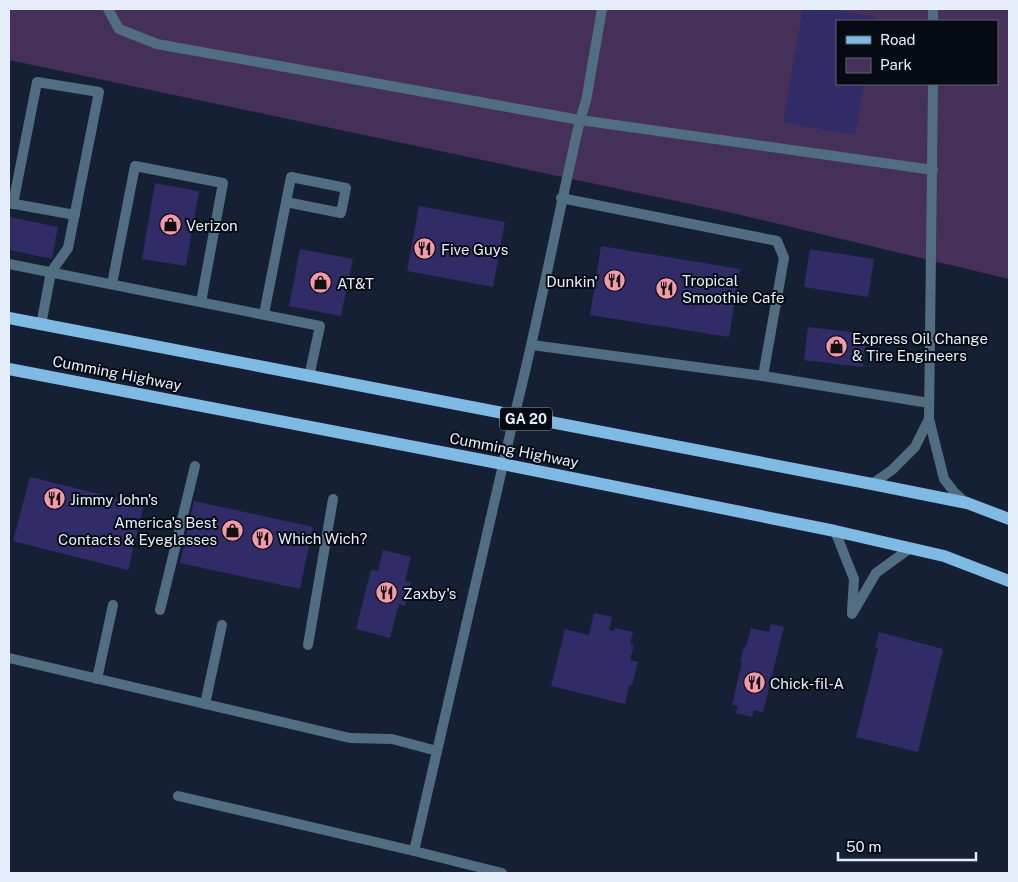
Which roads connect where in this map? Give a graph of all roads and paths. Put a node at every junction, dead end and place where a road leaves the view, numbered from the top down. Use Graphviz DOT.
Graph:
graph roads {
  1 [pos="108,9"];
  2 [pos="602,9"];
  3 [pos="933,85"];
  4 [pos="580,120"];
  5 [pos="933,170"];
  6 [pos="561,198"];
  7 [pos="286,202"];
  8 [pos="11,203"];
  9 [pos="75,215"];
  10 [pos="9,264"];
  11 [pos="51,272"];
  12 [pos="112,284"];
  13 [pos="201,302"];
  14 [pos="264,314"];
  15 [pos="9,318"];
  16 [pos="41,325"];
  17 [pos="532,345"];
  18 [pos="9,369"];
  19 [pos="764,376"];
  20 [pos="309,377"];
  21 [pos="929,403"];
  22 [pos="514,416"];
  23 [pos="929,419"];
  24 [pos="503,464"];
  25 [pos="195,466"];
  26 [pos="872,484"];
  27 [pos="334,500"];
  28 [pos="967,503"];
  29 [pos="1009,519"];
  30 [pos="835,530"];
  31 [pos="909,548"];
  32 [pos="1009,581"];
  33 [pos="113,605"];
  34 [pos="160,610"];
  35 [pos="222,625"];
  36 [pos="308,646"];
  37 [pos="9,658"];
  38 [pos="97,679"];
  39 [pos="205,704"];
  40 [pos="437,751"];
  41 [pos="178,796"];
  42 [pos="414,851"];
  43 [pos="502,873"];
  1 -- 4 [label="lane"];
  2 -- 4 [label="lane"];
  3 -- 5 [label="lane"];
  4 -- 5 [label="lane"];
  4 -- 6 [label="lane"];
  5 -- 21 [label="lane"];
  6 -- 17 [label="lane"];
  6 -- 19 [label="lane"];
  7 -- 7 [label="lane"];
  7 -- 14 [label="lane"];
  8 -- 9 [label="lane"];
  8 -- 9 [label="lane"];
  9 -- 11 [label="lane"];
  10 -- 11 [label="lane"];
  11 -- 12 [label="lane"];
  11 -- 16 [label="lane"];
  12 -- 13 [label="lane"];
  12 -- 13 [label="lane"];
  13 -- 14 [label="lane"];
  14 -- 20 [label="lane"];
  15 -- 16 [label="main road, GA 20"];
  16 -- 20 [label="main road, GA 20"];
  17 -- 19 [label="lane"];
  17 -- 22 [label="lane"];
  18 -- 24 [label="main road, Cumming Highway"];
  19 -- 21 [label="lane"];
  20 -- 22 [label="main road, GA 20"];
  21 -- 23 [label="lane"];
  22 -- 24 [label="lane"];
  22 -- 26 [label="main road, GA 20"];
  23 -- 26 [label="lane"];
  23 -- 28 [label="lane"];
  24 -- 30 [label="main road, Cumming Highway"];
  24 -- 40 [label="lane"];
  25 -- 34 [label="lane"];
  26 -- 28 [label="main road, GA 20"];
  27 -- 36 [label="lane"];
  28 -- 29 [label="main road, GA 20"];
  30 -- 31 [label="main road, Cumming Highway"];
  30 -- 31 [label="lane"];
  31 -- 32 [label="main road, Cumming Highway"];
  33 -- 38 [label="lane"];
  35 -- 39 [label="lane"];
  37 -- 38 [label="lane"];
  38 -- 39 [label="lane"];
  39 -- 40 [label="lane"];
  40 -- 42 [label="lane"];
  41 -- 42 [label="lane"];
  42 -- 43 [label="lane"];
}
